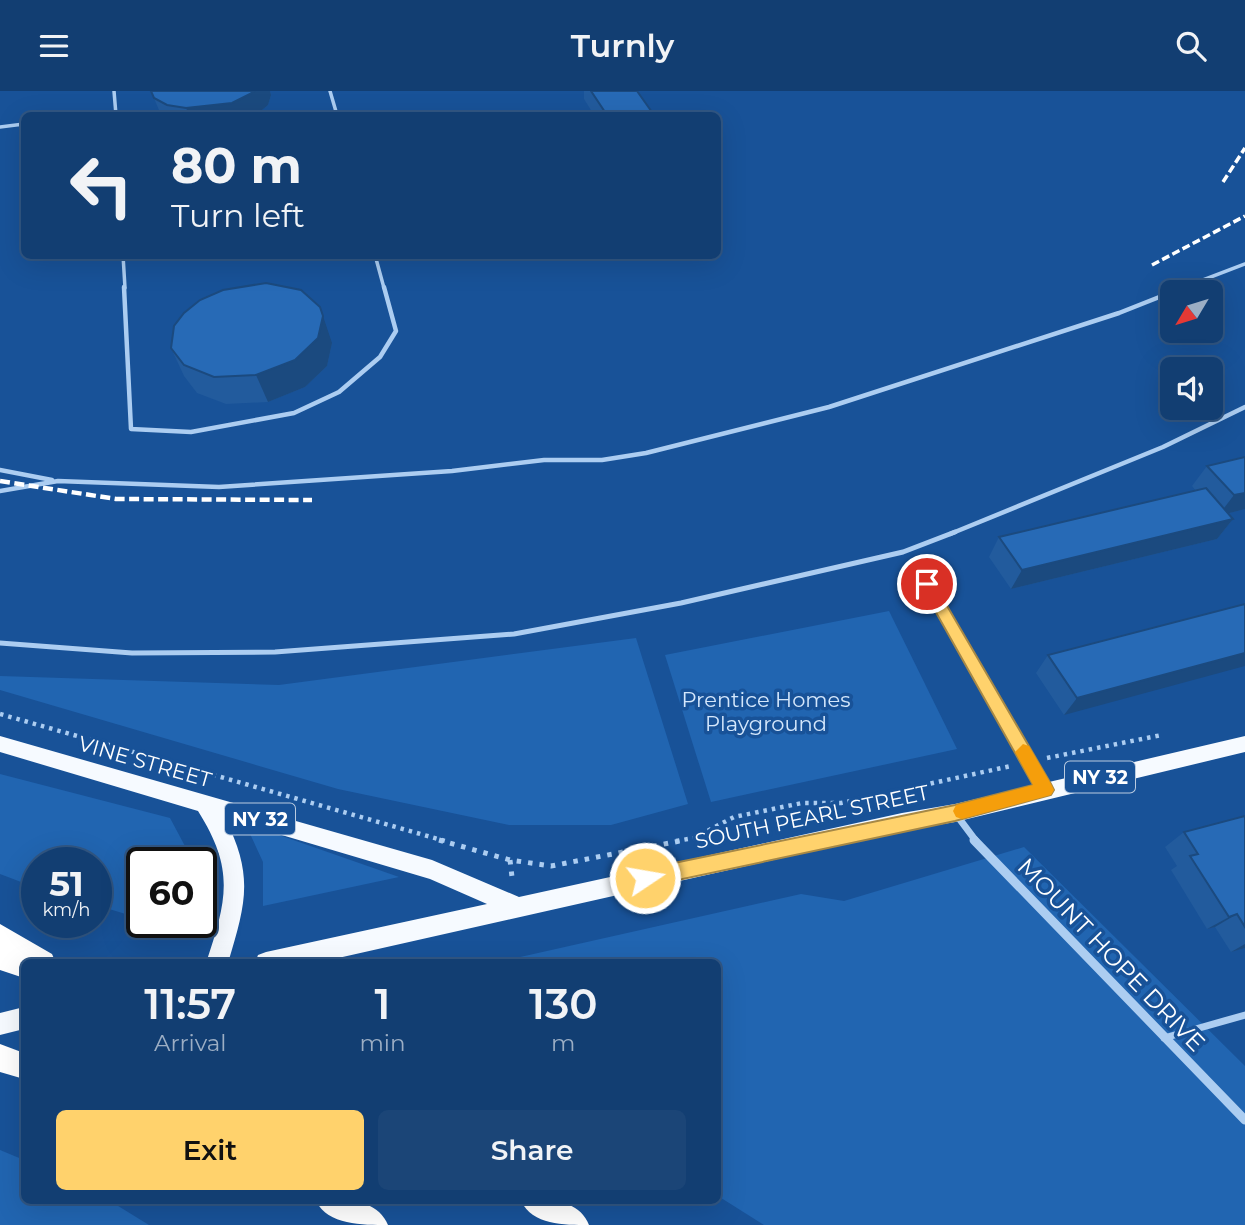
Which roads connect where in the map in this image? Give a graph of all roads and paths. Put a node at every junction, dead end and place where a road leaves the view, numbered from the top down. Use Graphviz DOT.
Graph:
graph roads {
  1 [pos="114,91"];
  2 [pos="330,91"];
  3 [pos="116,112"];
  4 [pos="336,112"];
  5 [pos="21,124"];
  6 [pos="0,127"];
  7 [pos="123,259"];
  8 [pos="376,259"];
  9 [pos="1245,264"];
  10 [pos="1204,280"];
  11 [pos="1160,297"];
  12 [pos="1245,407"];
  13 [pos="0,470"];
  14 [pos="58,481"];
  15 [pos="0,491"];
  16 [pos="927,584"];
  17 [pos="0,643"];
  18 [pos="0,713"];
  19 [pos="1164,735"];
  20 [pos="0,744"];
  21 [pos="1245,744"];
  22 [pos="1029,762"];
  23 [pos="1045,790"];
  24 [pos="202,802"];
  25 [pos="955,813"];
  26 [pos="516,906"];
  27 [pos="0,937"];
  28 [pos="0,957"];
  29 [pos="36,959"];
  30 [pos="218,959"];
  31 [pos="284,959"];
  32 [pos="21,964"];
  33 [pos="1245,1015"];
  34 [pos="21,1019"];
  35 [pos="0,1024"];
  36 [pos="1163,1038"];
  37 [pos="0,1058"];
  38 [pos="21,1065"];
  39 [pos="1245,1120"];
  40 [pos="336,1204"];
  41 [pos="373,1225"];
  1 -- 3 [label="lane"];
  2 -- 4 [label="lane"];
  5 -- 6 [label="lane"];
  7 -- 8 [label="lane"];
  9 -- 10 [label="lane"];
  11 -- 14 [label="lane"];
  12 -- 17 [label="lane"];
  13 -- 14 [label="lane"];
  14 -- 15 [label="lane"];
  16 -- 22 [label="lane"];
  18 -- 22 [label="path"];
  19 -- 22 [label="path"];
  20 -- 24 [label="main road, VINE STREET / NY 32"];
  21 -- 23 [label="main road, SOUTH PEARL STREET / NY 32"];
  22 -- 23 [label="lane"];
  23 -- 25 [label="main road, SOUTH PEARL STREET / NY 32"];
  24 -- 26 [label="main road, VINE STREET / NY 32"];
  24 -- 30 [label="main road"];
  25 -- 26 [label="main road, SOUTH PEARL STREET / NY 32"];
  25 -- 36 [label="street, MOUNT HOPE DRIVE"];
  26 -- 31 [label="main road, SOUTH PEARL STREET / NY 32"];
  27 -- 29 [label="highway"];
  28 -- 32 [label="highway"];
  33 -- 36 [label="lane"];
  34 -- 35 [label="main road"];
  36 -- 39 [label="street, MOUNT HOPE DRIVE"];
  37 -- 38 [label="highway"];
  40 -- 41 [label="highway"];
}
